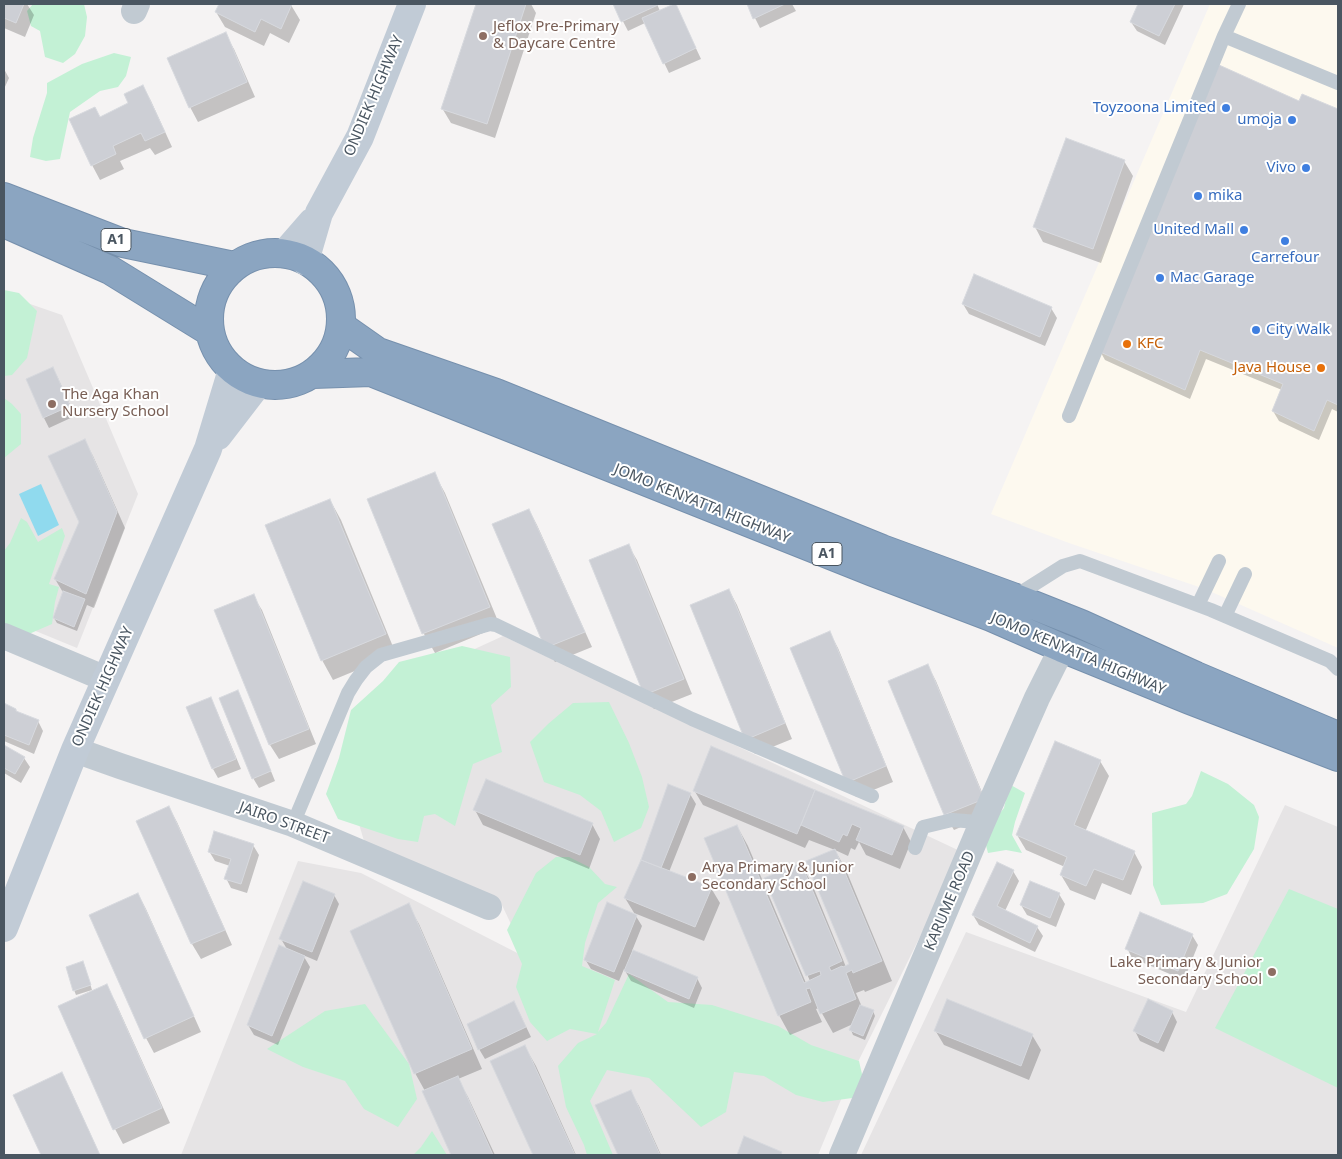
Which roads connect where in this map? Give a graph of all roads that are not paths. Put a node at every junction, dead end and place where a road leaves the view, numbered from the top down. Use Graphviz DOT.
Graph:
graph roads {
  1 [pos="412,4"];
  2 [pos="1239,4"];
  3 [pos="1224,36"];
  4 [pos="1338,83"];
  5 [pos="4,196"];
  6 [pos="4,223"];
  7 [pos="295,257"];
  8 [pos="234,266"];
  9 [pos="341,326"];
  10 [pos="209,331"];
  11 [pos="231,373"];
  12 [pos="313,374"];
  13 [pos="258,384"];
  14 [pos="1069,416"];
  15 [pos="208,450"];
  16 [pos="1219,561"];
  17 [pos="1246,574"];
  18 [pos="1013,597"];
  19 [pos="1198,605"];
  20 [pos="1225,616"];
  21 [pos="4,636"];
  22 [pos="1062,648"];
  23 [pos="1338,669"];
  24 [pos="106,679"];
  25 [pos="1338,736"];
  26 [pos="75,750"];
  27 [pos="1338,757"];
  28 [pos="872,796"];
  29 [pos="293,824"];
  30 [pos="982,824"];
  31 [pos="915,848"];
  32 [pos="489,907"];
  33 [pos="4,928"];
  34 [pos="842,1155"];
  1 -- 7 [label="main road, ONDIEK HIGHWAY"];
  2 -- 3 [label="lane"];
  3 -- 4 [label="lane"];
  3 -- 14 [label="lane"];
  5 -- 8 [label="highway, A1"];
  6 -- 10 [label="highway, A1"];
  7 -- 8 [label="highway"];
  7 -- 9 [label="highway, JOMO KENYATTA HIGHWAY / A1"];
  8 -- 10 [label="highway"];
  9 -- 12 [label="highway, JOMO KENYATTA HIGHWAY / A1"];
  9 -- 18 [label="highway, JOMO KENYATTA HIGHWAY / A1"];
  10 -- 11 [label="highway"];
  11 -- 13 [label="highway, JOMO KENYATTA HIGHWAY / A1"];
  11 -- 15 [label="main road, ONDIEK HIGHWAY"];
  12 -- 13 [label="highway, JOMO KENYATTA HIGHWAY / A1"];
  12 -- 22 [label="highway, JOMO KENYATTA HIGHWAY / A1"];
  13 -- 15 [label="main road, ONDIEK HIGHWAY"];
  15 -- 24 [label="main road, ONDIEK HIGHWAY"];
  16 -- 19 [label="lane"];
  17 -- 20 [label="lane"];
  18 -- 19 [label="lane"];
  18 -- 25 [label="highway, JOMO KENYATTA HIGHWAY / A1"];
  19 -- 20 [label="lane"];
  20 -- 23 [label="lane"];
  21 -- 24 [label="street"];
  22 -- 27 [label="highway, JOMO KENYATTA HIGHWAY / A1"];
  22 -- 30 [label="street, KARUME ROAD"];
  24 -- 26 [label="main road, ONDIEK HIGHWAY"];
  26 -- 29 [label="street, JAIRO STREET"];
  26 -- 33 [label="main road, ONDIEK HIGHWAY"];
  28 -- 29 [label="lane"];
  29 -- 32 [label="street, JAIRO STREET"];
  30 -- 31 [label="lane"];
  30 -- 34 [label="street, KARUME ROAD"];
}
